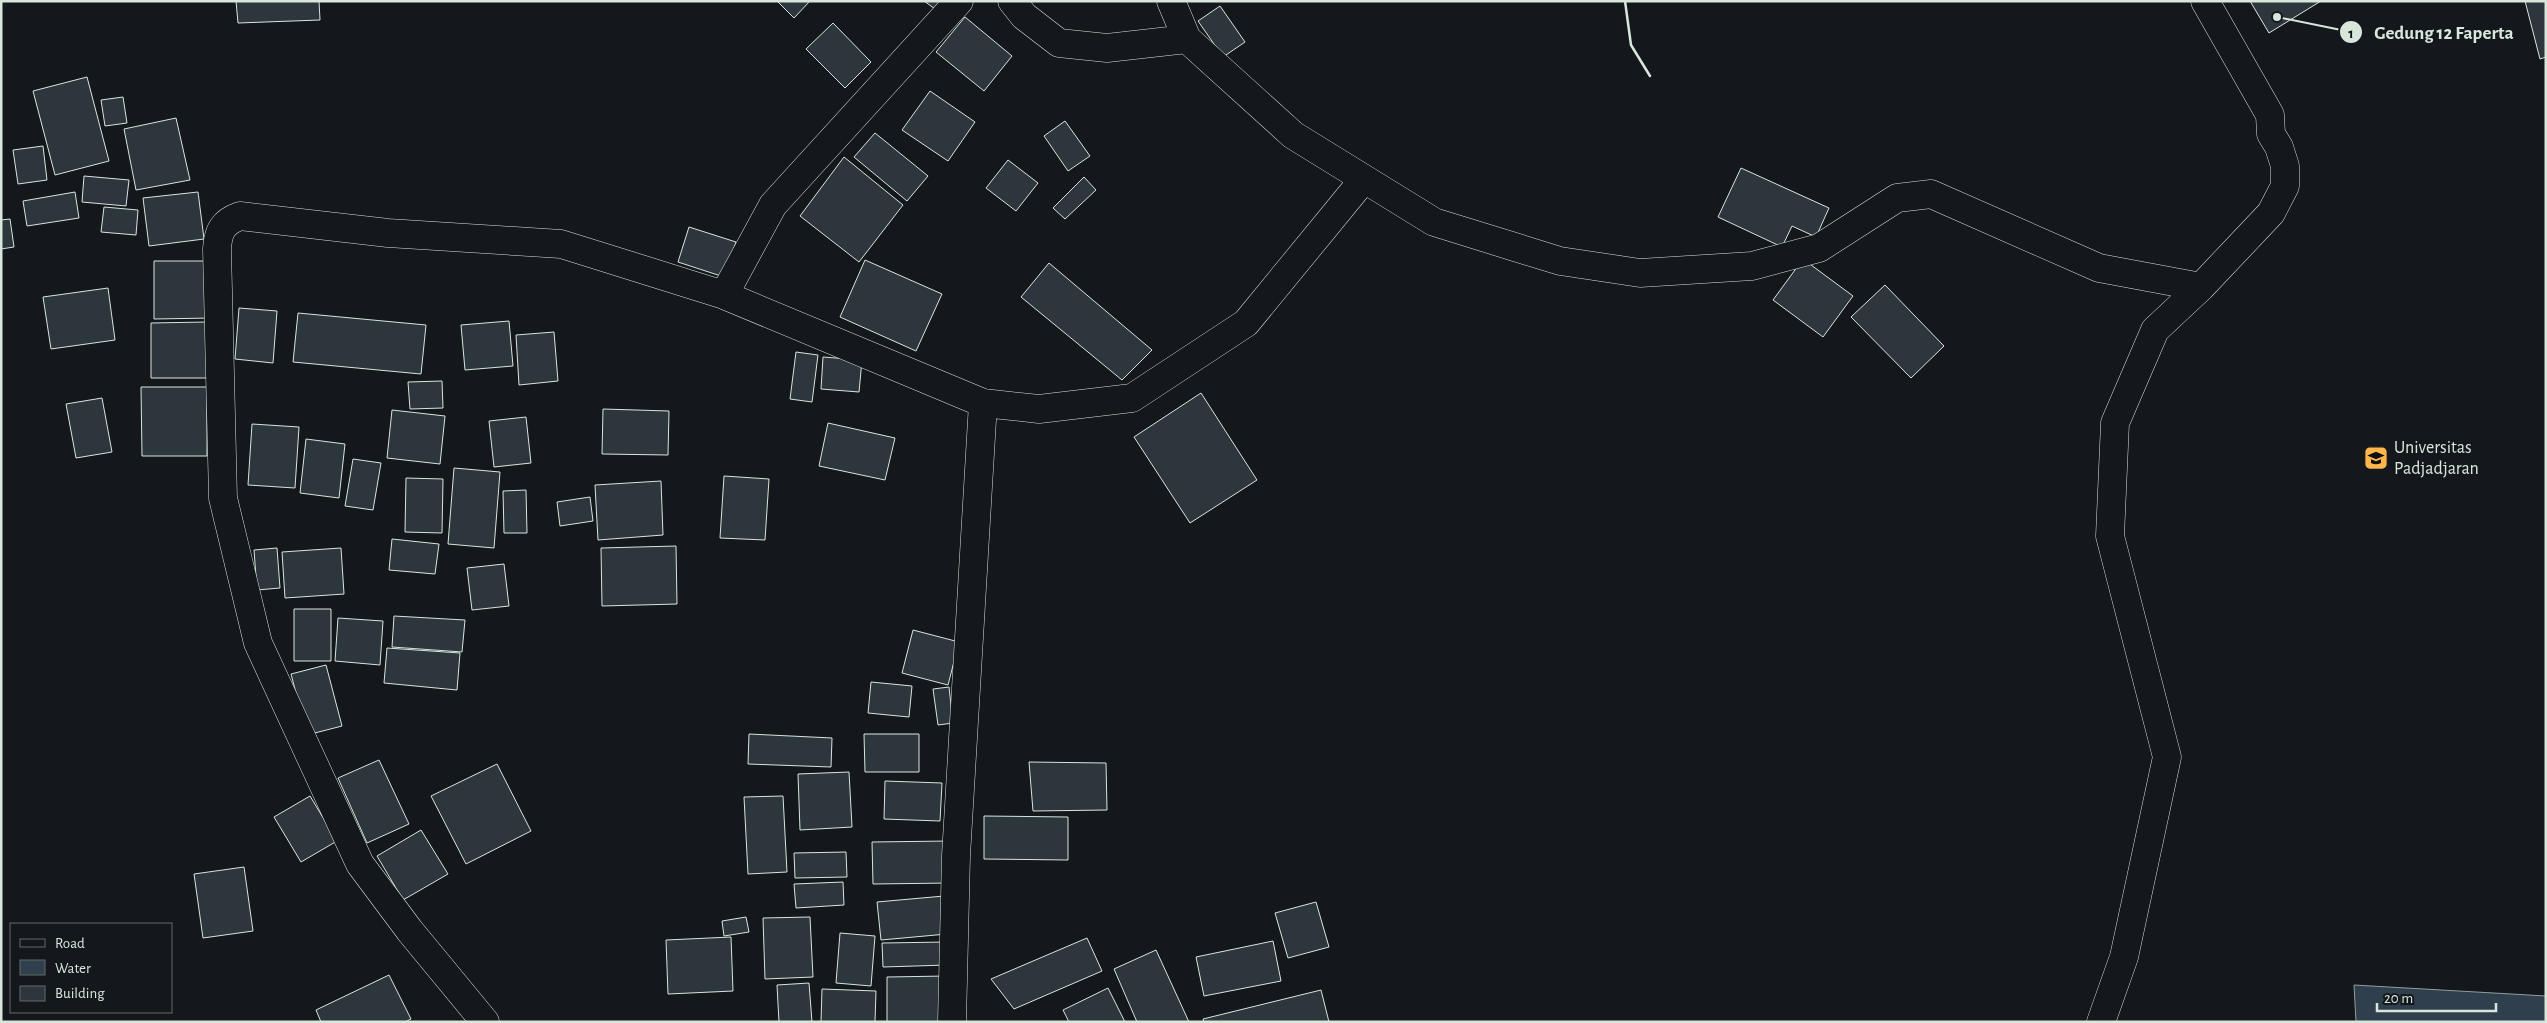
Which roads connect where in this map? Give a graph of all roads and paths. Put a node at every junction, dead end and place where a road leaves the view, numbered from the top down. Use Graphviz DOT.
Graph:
graph roads {
  1 [pos="959,1"];
  2 [pos="1012,1"];
  3 [pos="1171,1"];
  4 [pos="2205,1"];
  5 [pos="1187,39"];
  6 [pos="1364,179"];
  7 [pos="2201,287"];
  8 [pos="724,295"];
  9 [pos="983,403"];
  10 [pos="485,1022"];
  11 [pos="952,1022"];
  12 [pos="2101,1022"];
  1 -- 8 [label="street"];
  2 -- 5 [label="street"];
  3 -- 5 [label="street"];
  4 -- 7 [label="street"];
  5 -- 6 [label="street"];
  6 -- 7 [label="street"];
  6 -- 9 [label="street"];
  7 -- 12 [label="street"];
  8 -- 9 [label="street"];
  8 -- 10 [label="street"];
  9 -- 11 [label="street"];
}
